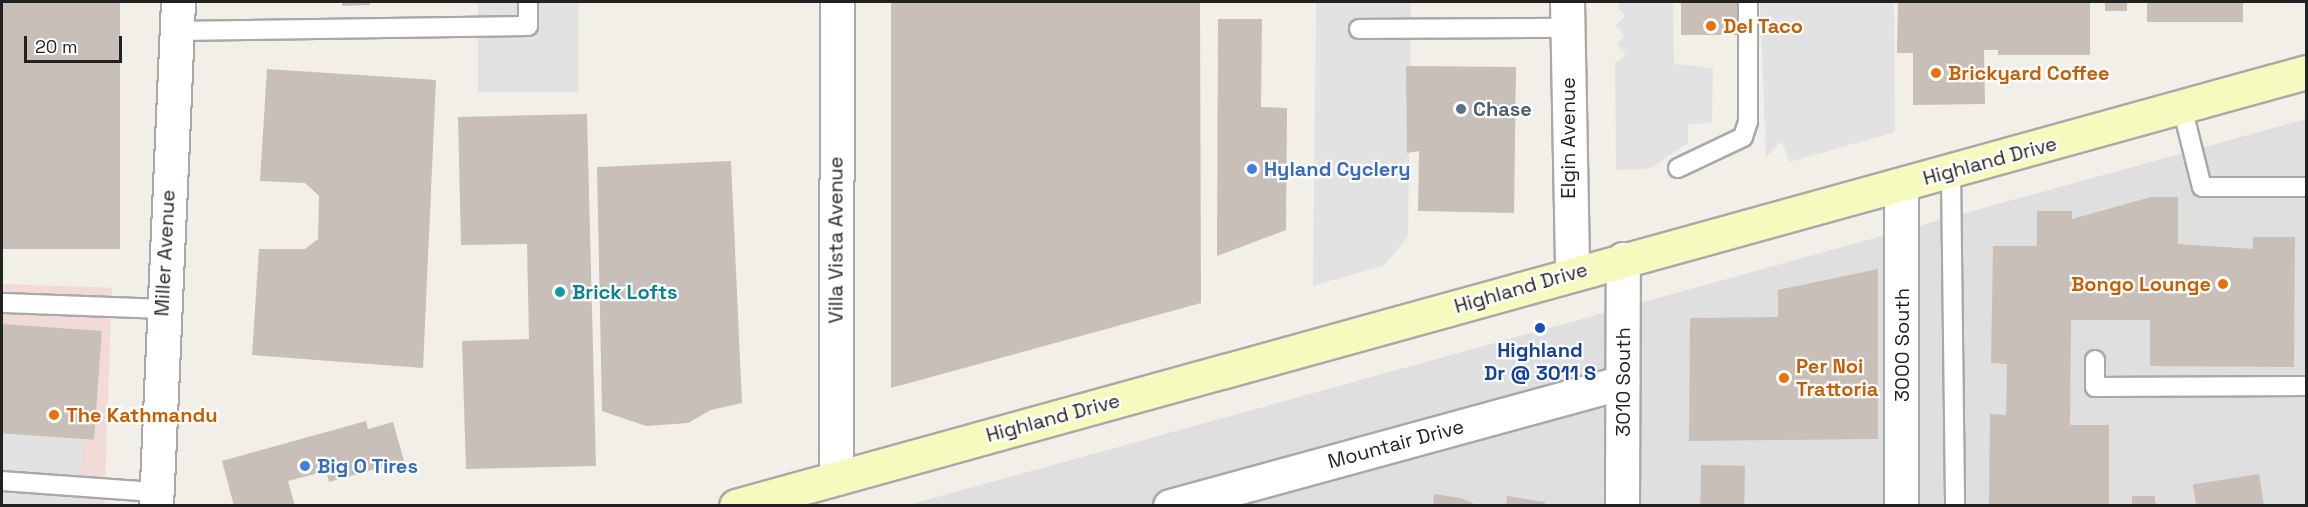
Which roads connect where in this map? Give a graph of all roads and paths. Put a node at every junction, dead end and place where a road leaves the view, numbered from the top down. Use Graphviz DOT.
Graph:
graph roads {
  1 [pos="528,2"];
  2 [pos="837,2"];
  3 [pos="1748,2"];
  4 [pos="1567,15"];
  5 [pos="177,16"];
  6 [pos="1359,28"];
  7 [pos="2307,72"];
  8 [pos="2182,107"];
  9 [pos="1678,168"];
  10 [pos="1952,172"];
  11 [pos="1901,185"];
  12 [pos="2307,187"];
  13 [pos="1623,259"];
  14 [pos="1572,274"];
  15 [pos="2,303"];
  16 [pos="162,309"];
  17 [pos="2095,360"];
  18 [pos="1622,382"];
  19 [pos="2307,386"];
  20 [pos="836,478"];
  21 [pos="2,481"];
  22 [pos="156,499"];
  23 [pos="736,506"];
  24 [pos="1170,506"];
  25 [pos="1622,506"];
  26 [pos="1901,506"];
  27 [pos="1954,506"];
  1 -- 5 [label="lane"];
  2 -- 20 [label="street, Villa Vista Avenue"];
  3 -- 9 [label="lane"];
  4 -- 6 [label="lane"];
  4 -- 14 [label="street, Elgin Avenue"];
  5 -- 16 [label="street, Miller Avenue"];
  7 -- 8 [label="main road, Highland Drive"];
  8 -- 10 [label="main road, Highland Drive"];
  8 -- 12 [label="lane"];
  10 -- 11 [label="main road, Highland Drive"];
  10 -- 27 [label="lane"];
  11 -- 13 [label="main road, Highland Drive"];
  11 -- 26 [label="street, 3000 South"];
  13 -- 14 [label="main road, Highland Drive"];
  13 -- 18 [label="street, 3010 South"];
  14 -- 20 [label="main road, Highland Drive"];
  15 -- 16 [label="lane"];
  16 -- 22 [label="street, Miller Avenue"];
  17 -- 19 [label="lane"];
  18 -- 24 [label="street, Mountair Drive"];
  18 -- 25 [label="street, 3010 South"];
  20 -- 23 [label="main road, Highland Drive"];
  21 -- 22 [label="lane"];
}
